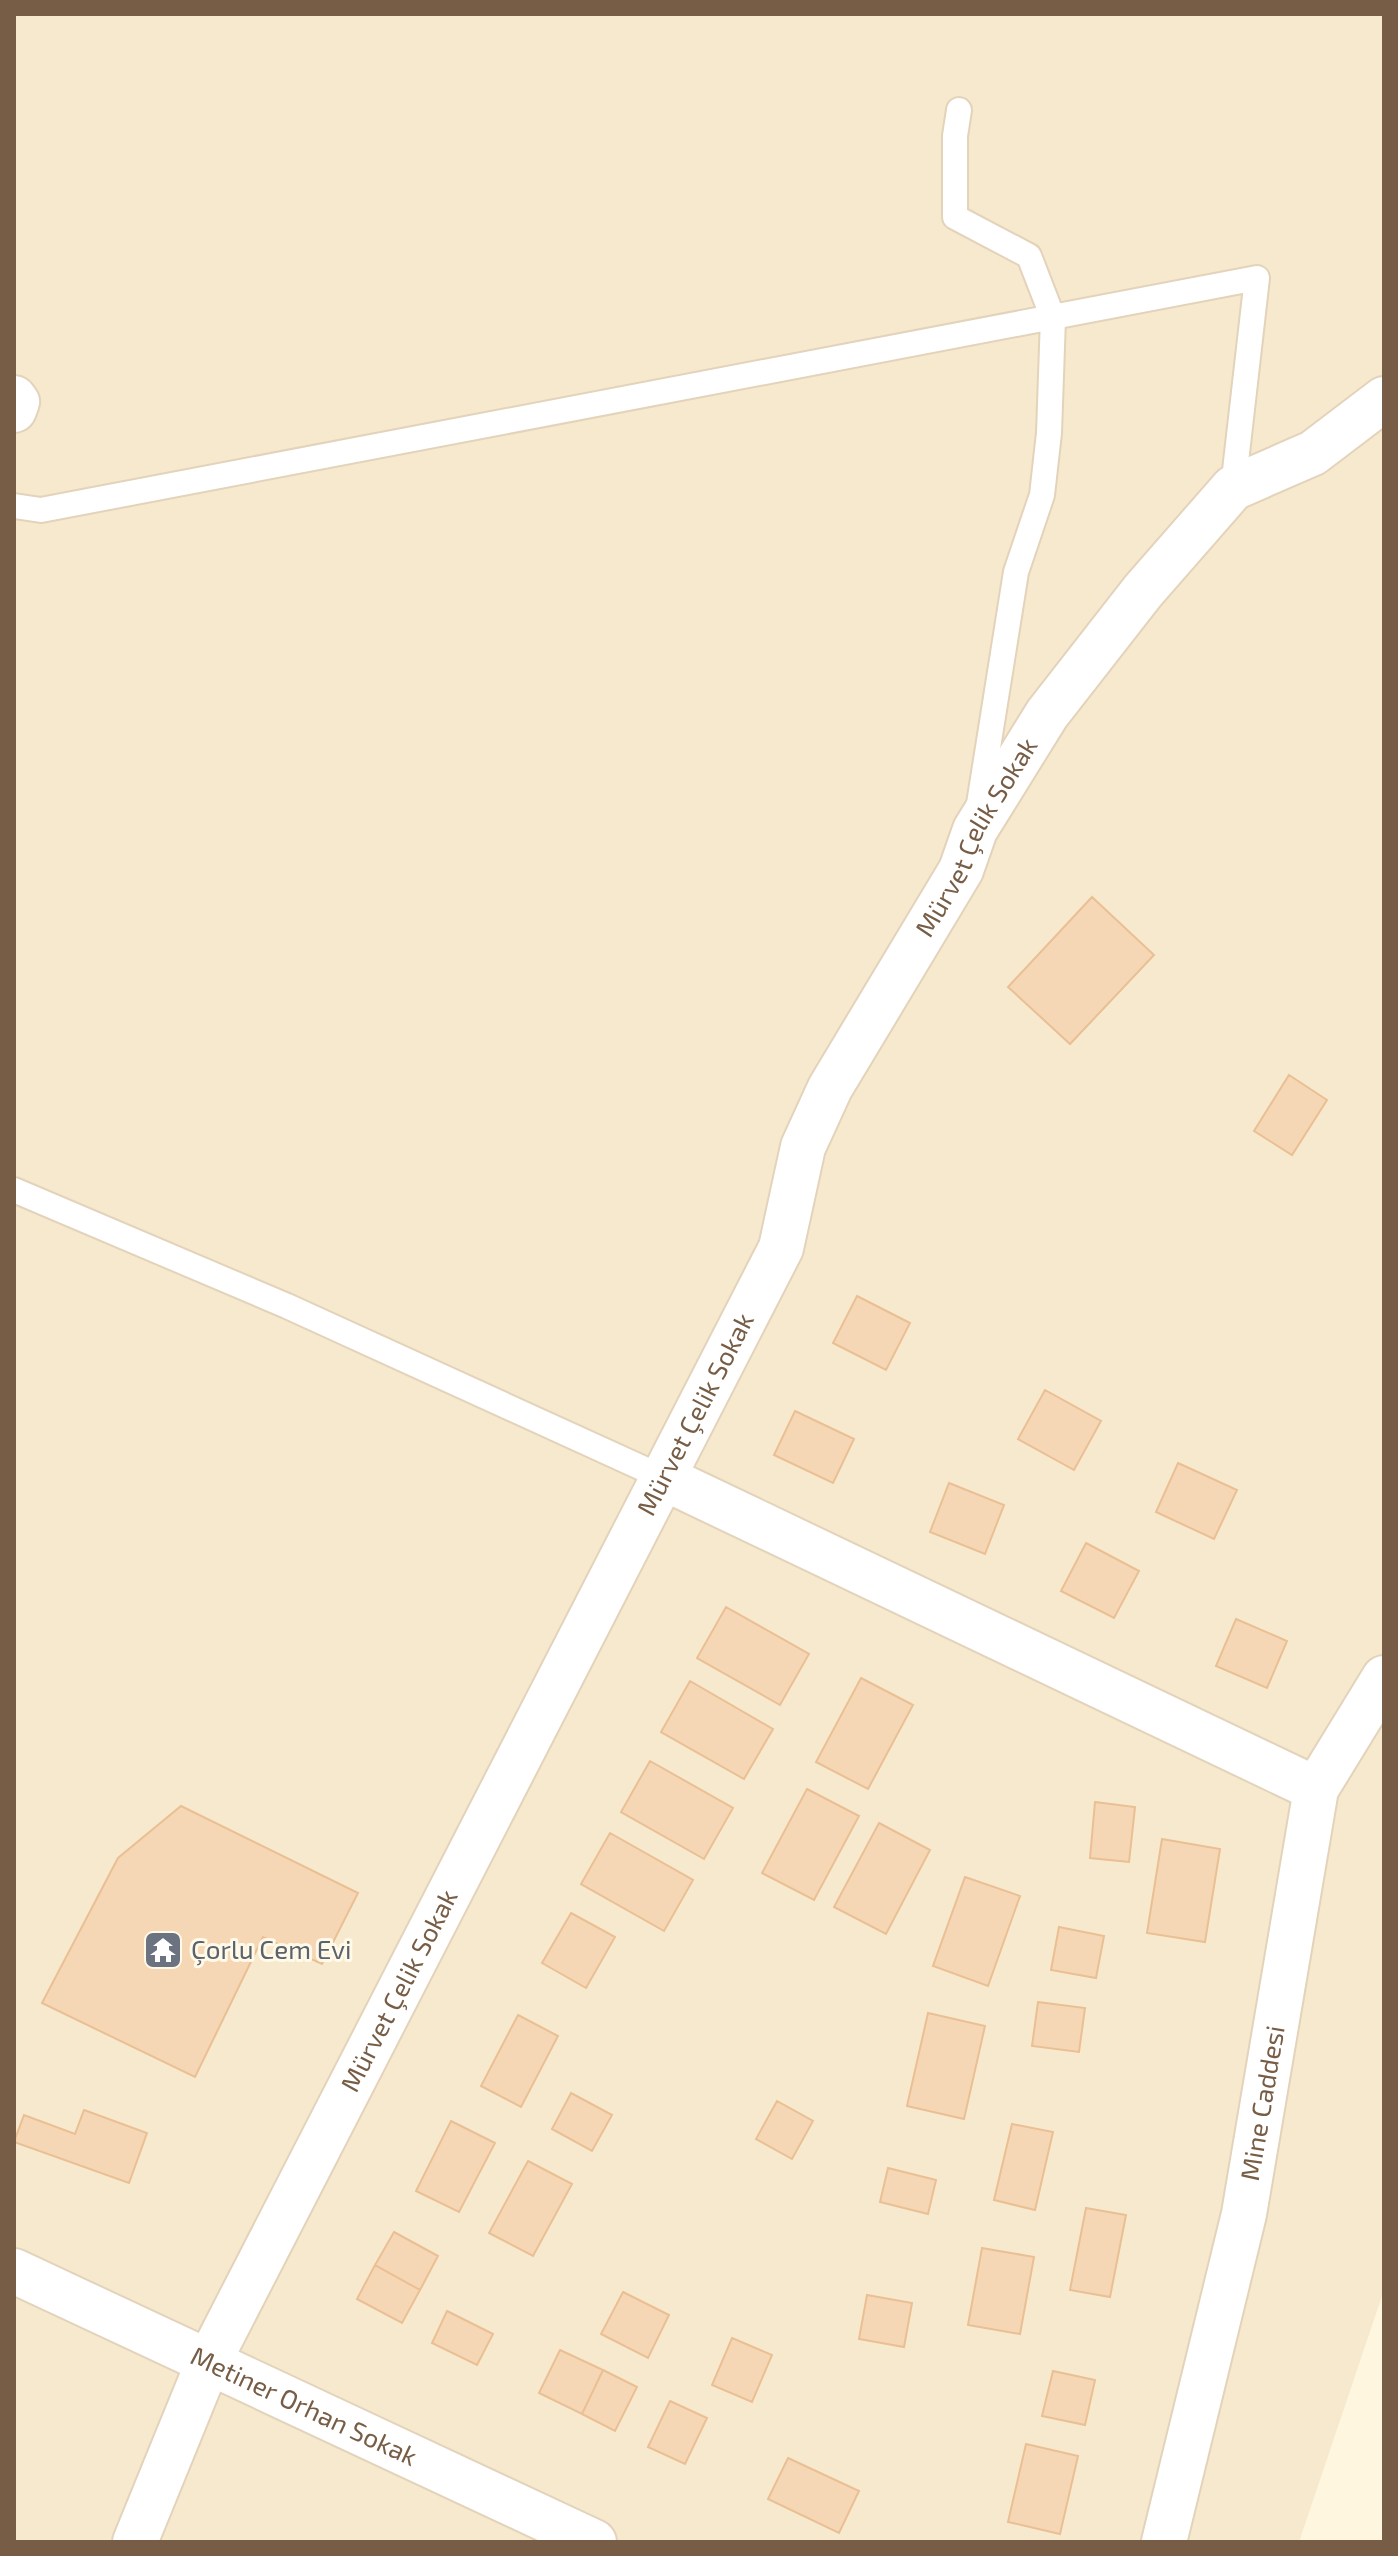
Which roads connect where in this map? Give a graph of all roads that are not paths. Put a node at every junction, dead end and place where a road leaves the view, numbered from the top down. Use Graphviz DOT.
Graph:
graph roads {
  1 [pos="959,110"];
  2 [pos="1053,318"];
  3 [pos="14,398"];
  4 [pos="1384,399"];
  5 [pos="14,410"];
  6 [pos="1233,488"];
  7 [pos="14,506"];
  8 [pos="975,830"];
  9 [pos="14,1190"];
  10 [pos="664,1478"];
  11 [pos="1384,1678"];
  12 [pos="1316,1789"];
  13 [pos="14,2271"];
  14 [pos="208,2363"];
  15 [pos="135,2542"];
  16 [pos="594,2542"];
  17 [pos="1164,2542"];
  1 -- 2 [label="lane"];
  2 -- 6 [label="lane"];
  2 -- 7 [label="lane"];
  2 -- 8 [label="lane"];
  3 -- 5 [label="street"];
  4 -- 6 [label="street, Mürvet Çelik Sokak"];
  6 -- 8 [label="street, Mürvet Çelik Sokak"];
  8 -- 10 [label="street, Mürvet Çelik Sokak"];
  9 -- 10 [label="lane"];
  10 -- 12 [label="street"];
  10 -- 14 [label="street, Mürvet Çelik Sokak"];
  11 -- 12 [label="street, Mine Caddesi"];
  12 -- 17 [label="street, Mine Caddesi"];
  13 -- 14 [label="street, Metiner Orhan Sokak"];
  14 -- 15 [label="street, Mürvet Çelik Sokak"];
  14 -- 16 [label="street, Metiner Orhan Sokak"];
}
